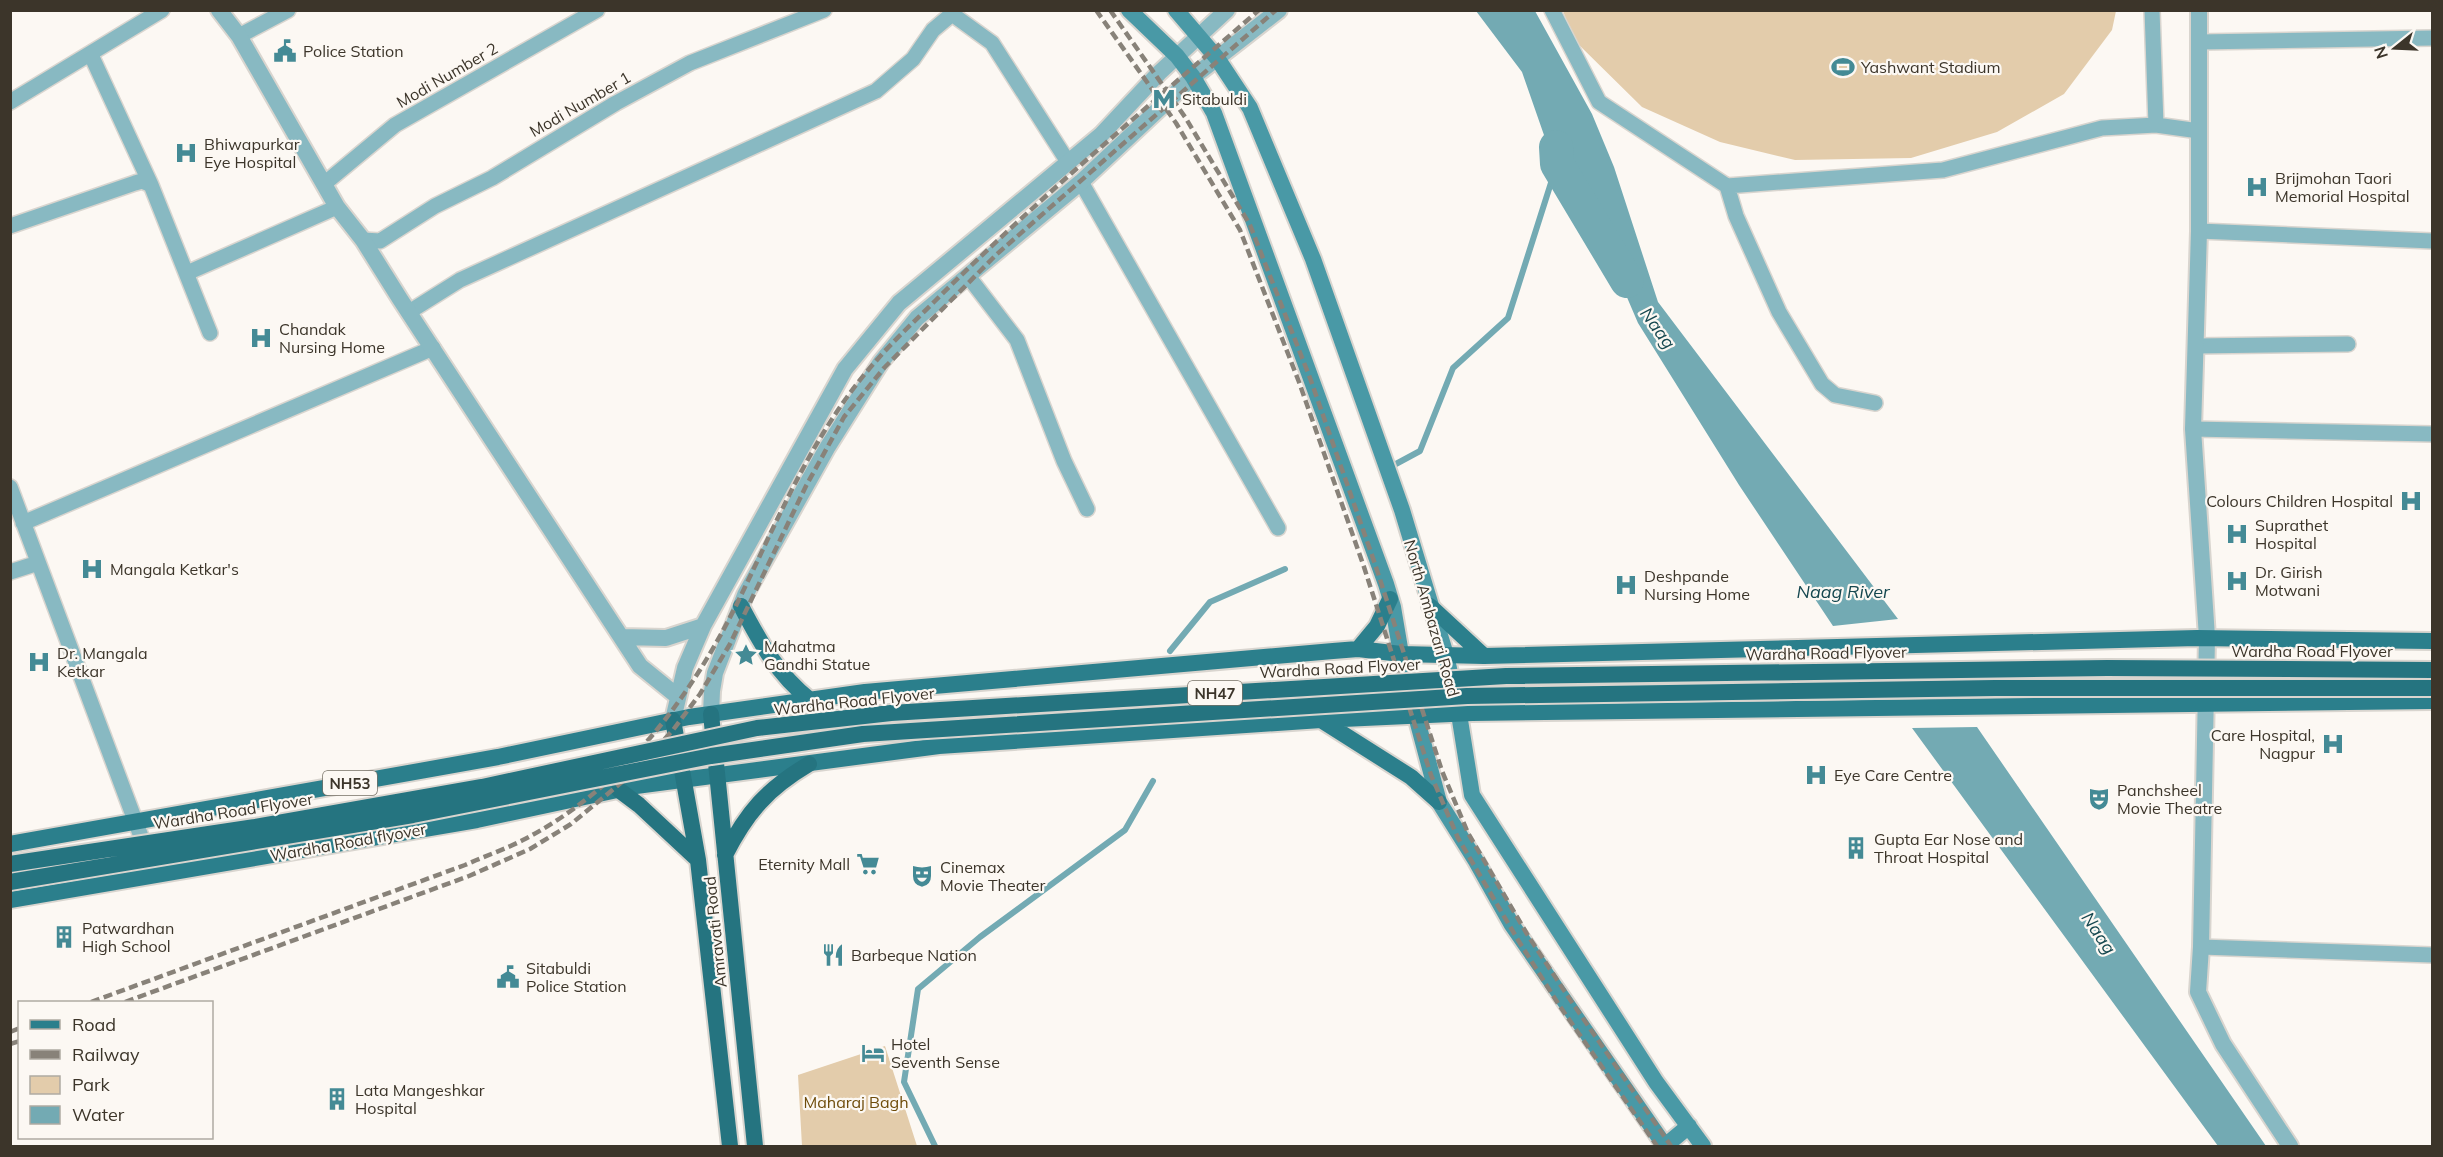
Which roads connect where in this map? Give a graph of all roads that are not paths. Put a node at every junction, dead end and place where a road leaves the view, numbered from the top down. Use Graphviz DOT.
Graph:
graph roads {
  1 [pos="162,10"];
  2 [pos="219,10"];
  3 [pos="288,10"];
  4 [pos="597,10"];
  5 [pos="824,10"];
  6 [pos="1129,10"];
  7 [pos="1176,10"];
  8 [pos="1227,10"];
  9 [pos="1279,10"];
  10 [pos="1552,10"];
  11 [pos="2152,10"];
  12 [pos="2199,10"];
  13 [pos="1199,35"];
  14 [pos="239,36"];
  15 [pos="2433,38"];
  16 [pos="2199,42"];
  17 [pos="91,55"];
  18 [pos="1177,56"];
  19 [pos="1217,58"];
  20 [pos="1193,77"];
  21 [pos="10,102"];
  22 [pos="2156,125"];
  23 [pos="2199,131"];
  24 [pos="1068,162"];
  25 [pos="1081,182"];
  26 [pos="324,184"];
  27 [pos="151,185"];
  28 [pos="1727,186"];
  29 [pos="337,207"];
  30 [pos="10,226"];
  31 [pos="2199,231"];
  32 [pos="363,240"];
  33 [pos="2433,241"];
  34 [pos="187,273"];
  35 [pos="968,276"];
  36 [pos="409,312"];
  37 [pos="210,333"];
  38 [pos="2348,344"];
  39 [pos="2196,346"];
  40 [pos="433,348"];
  41 [pos="1875,403"];
  42 [pos="2193,429"];
  43 [pos="2433,434"];
  44 [pos="10,487"];
  45 [pos="1087,509"];
  46 [pos="23,524"];
  47 [pos="1278,528"];
  48 [pos="38,563"];
  49 [pos="10,572"];
  50 [pos="1390,599"];
  51 [pos="741,606"];
  52 [pos="1430,606"];
  53 [pos="703,626"];
  54 [pos="621,637"];
  55 [pos="2207,638"];
  56 [pos="2433,641"];
  57 [pos="1358,649"];
  58 [pos="1401,654"];
  59 [pos="1446,655"];
  60 [pos="1484,656"];
  61 [pos="2433,670"];
  62 [pos="2433,688"];
  63 [pos="677,696"];
  64 [pos="810,700"];
  65 [pos="2433,701"];
  66 [pos="2206,703"];
  67 [pos="711,714"];
  68 [pos="1459,714"];
  69 [pos="1416,716"];
  70 [pos="681,718"];
  71 [pos="1321,720"];
  72 [pos="808,764"];
  73 [pos="716,776"];
  74 [pos="685,780"];
  75 [pos="619,790"];
  76 [pos="1439,802"];
  77 [pos="135,822"];
  78 [pos="10,844"];
  79 [pos="725,855"];
  80 [pos="698,860"];
  81 [pos="10,864"];
  82 [pos="155,875"];
  83 [pos="10,882"];
  84 [pos="10,900"];
  85 [pos="2201,947"];
  86 [pos="2433,955"];
  87 [pos="1689,1126"];
  88 [pos="730,1146"];
  89 [pos="755,1146"];
  90 [pos="1665,1146"];
  91 [pos="1703,1146"];
  92 [pos="2290,1146"];
  1 -- 17 [label="street"];
  2 -- 14 [label="street"];
  3 -- 14 [label="street"];
  4 -- 26 [label="street, Modi Number 2"];
  5 -- 32 [label="street, Modi Number 1"];
  6 -- 18 [label="main road"];
  7 -- 13 [label="main road, North Ambazari Road"];
  8 -- 13 [label="street"];
  9 -- 19 [label="street"];
  10 -- 28 [label="street"];
  11 -- 22 [label="street"];
  12 -- 16 [label="street"];
  13 -- 18 [label="street"];
  13 -- 19 [label="main road, North Ambazari Road"];
  14 -- 26 [label="street"];
  15 -- 16 [label="street"];
  16 -- 23 [label="street"];
  17 -- 21 [label="street"];
  17 -- 27 [label="street"];
  18 -- 20 [label="main road"];
  18 -- 24 [label="street"];
  19 -- 20 [label="street"];
  19 -- 52 [label="main road, North Ambazari Road"];
  20 -- 25 [label="street"];
  20 -- 50 [label="main road"];
  22 -- 23 [label="street"];
  22 -- 28 [label="street"];
  23 -- 31 [label="street"];
  24 -- 36 [label="street"];
  24 -- 53 [label="street"];
  25 -- 35 [label="street"];
  25 -- 47 [label="street"];
  26 -- 29 [label="street"];
  27 -- 30 [label="street"];
  27 -- 34 [label="street"];
  28 -- 41 [label="street"];
  29 -- 32 [label="street"];
  29 -- 34 [label="street"];
  31 -- 33 [label="street"];
  31 -- 39 [label="street"];
  32 -- 36 [label="street"];
  34 -- 37 [label="street"];
  35 -- 45 [label="street"];
  35 -- 51 [label="street"];
  36 -- 40 [label="street"];
  38 -- 39 [label="street"];
  39 -- 42 [label="street"];
  40 -- 46 [label="street"];
  40 -- 54 [label="street"];
  42 -- 43 [label="street"];
  42 -- 55 [label="street"];
  44 -- 46 [label="street"];
  46 -- 48 [label="street"];
  48 -- 49 [label="street"];
  48 -- 77 [label="street"];
  50 -- 57 [label="main road"];
  50 -- 58 [label="main road"];
  51 -- 64 [label="main road"];
  51 -- 67 [label="street"];
  52 -- 59 [label="main road, North Ambazari Road"];
  52 -- 60 [label="main road"];
  53 -- 54 [label="street"];
  53 -- 63 [label="street"];
  54 -- 63 [label="street"];
  55 -- 56 [label="main road"];
  55 -- 60 [label="main road"];
  55 -- 66 [label="street"];
  57 -- 58 [label="main road"];
  57 -- 64 [label="main road"];
  58 -- 59 [label="main road"];
  58 -- 69 [label="main road"];
  59 -- 60 [label="main road"];
  59 -- 68 [label="main road, North Ambazari Road"];
  61 -- 81 [label="highway, Wardha Road Flyover / NH47, bridge"];
  62 -- 83 [label="highway, Wardha Road Flyover / NH47, bridge"];
  63 -- 70 [label="street"];
  64 -- 67 [label="main road"];
  65 -- 66 [label="main road, Wardha Road flyover"];
  66 -- 68 [label="main road, Wardha Road flyover"];
  66 -- 85 [label="street"];
  67 -- 70 [label="main road"];
  67 -- 73 [label="highway, Amravati Road"];
  68 -- 69 [label="main road, Wardha Road flyover"];
  68 -- 87 [label="main road, North Ambazari Road"];
  69 -- 71 [label="main road, Wardha Road flyover"];
  69 -- 76 [label="main road"];
  70 -- 74 [label="highway, Amravati Road"];
  70 -- 77 [label="main road, NH53"];
  71 -- 72 [label="main road, Wardha Road flyover"];
  71 -- 76 [label="main road"];
  72 -- 73 [label="main road, Wardha Road flyover"];
  72 -- 79 [label="highway"];
  73 -- 74 [label="main road, Wardha Road flyover"];
  73 -- 79 [label="highway, Amravati Road"];
  74 -- 75 [label="main road, Wardha Road flyover"];
  74 -- 80 [label="highway, Amravati Road"];
  75 -- 80 [label="highway"];
  75 -- 82 [label="main road, Wardha Road flyover"];
  76 -- 90 [label="main road"];
  77 -- 78 [label="main road, NH53"];
  77 -- 82 [label="street"];
  79 -- 89 [label="highway, Amravati Road"];
  80 -- 88 [label="highway, Amravati Road"];
  82 -- 84 [label="main road, Wardha Road flyover"];
  85 -- 86 [label="street"];
  85 -- 92 [label="street"];
  87 -- 90 [label="main road"];
  87 -- 91 [label="main road, North Ambazari Road"];
}
